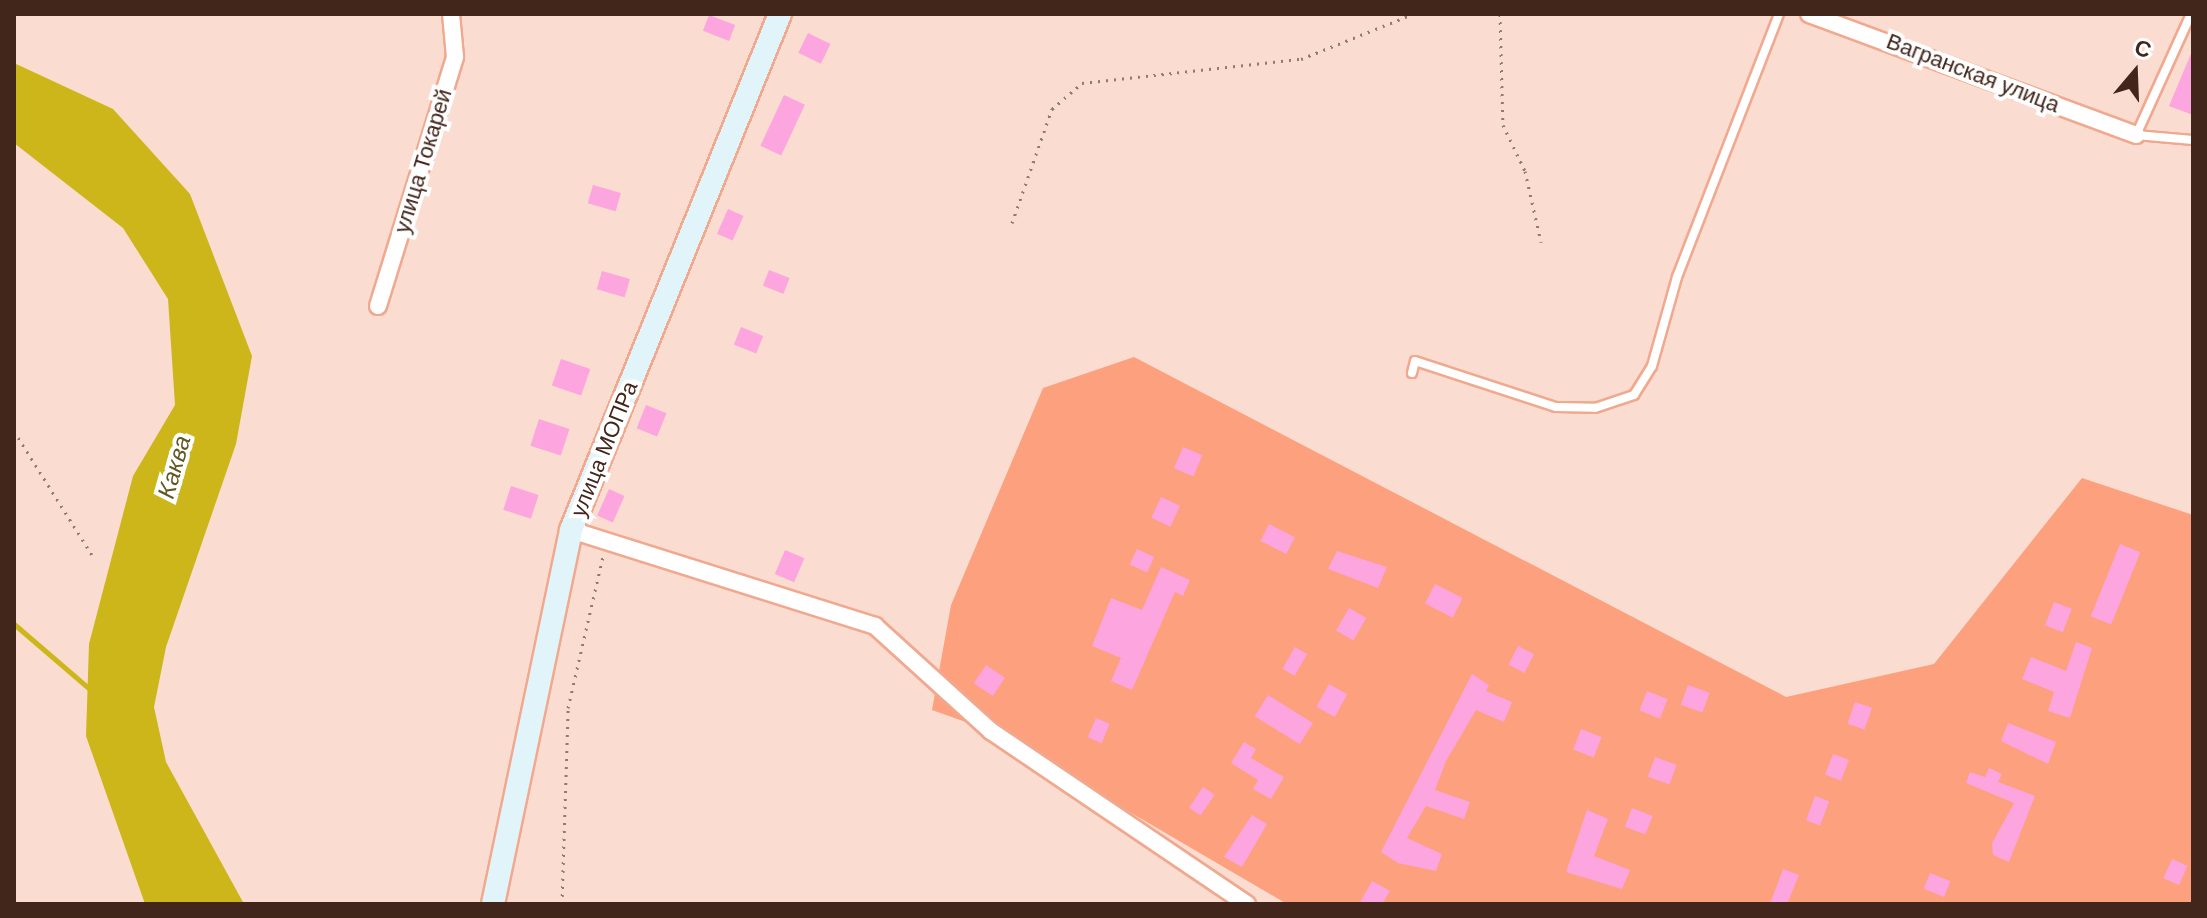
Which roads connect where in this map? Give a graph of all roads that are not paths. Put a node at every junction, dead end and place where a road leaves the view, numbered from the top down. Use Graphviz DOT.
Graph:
graph roads {
  1 [pos="451,14"];
  2 [pos="780,14"];
  3 [pos="1779,14"];
  4 [pos="1809,14"];
  5 [pos="2191,14"];
  6 [pos="2136,135"];
  7 [pos="2193,140"];
  8 [pos="378,306"];
  9 [pos="1412,373"];
  10 [pos="571,530"];
  11 [pos="493,904"];
  12 [pos="1247,904"];
  1 -- 8 [label="street, улица Токарей"];
  2 -- 10 [label="main road, улица МОПРа"];
  3 -- 9 [label="lane"];
  4 -- 6 [label="street, Вагранская улица"];
  5 -- 6 [label="lane"];
  6 -- 7 [label="lane"];
  10 -- 11 [label="main road, улица МОПРа"];
  10 -- 12 [label="street"];
}
